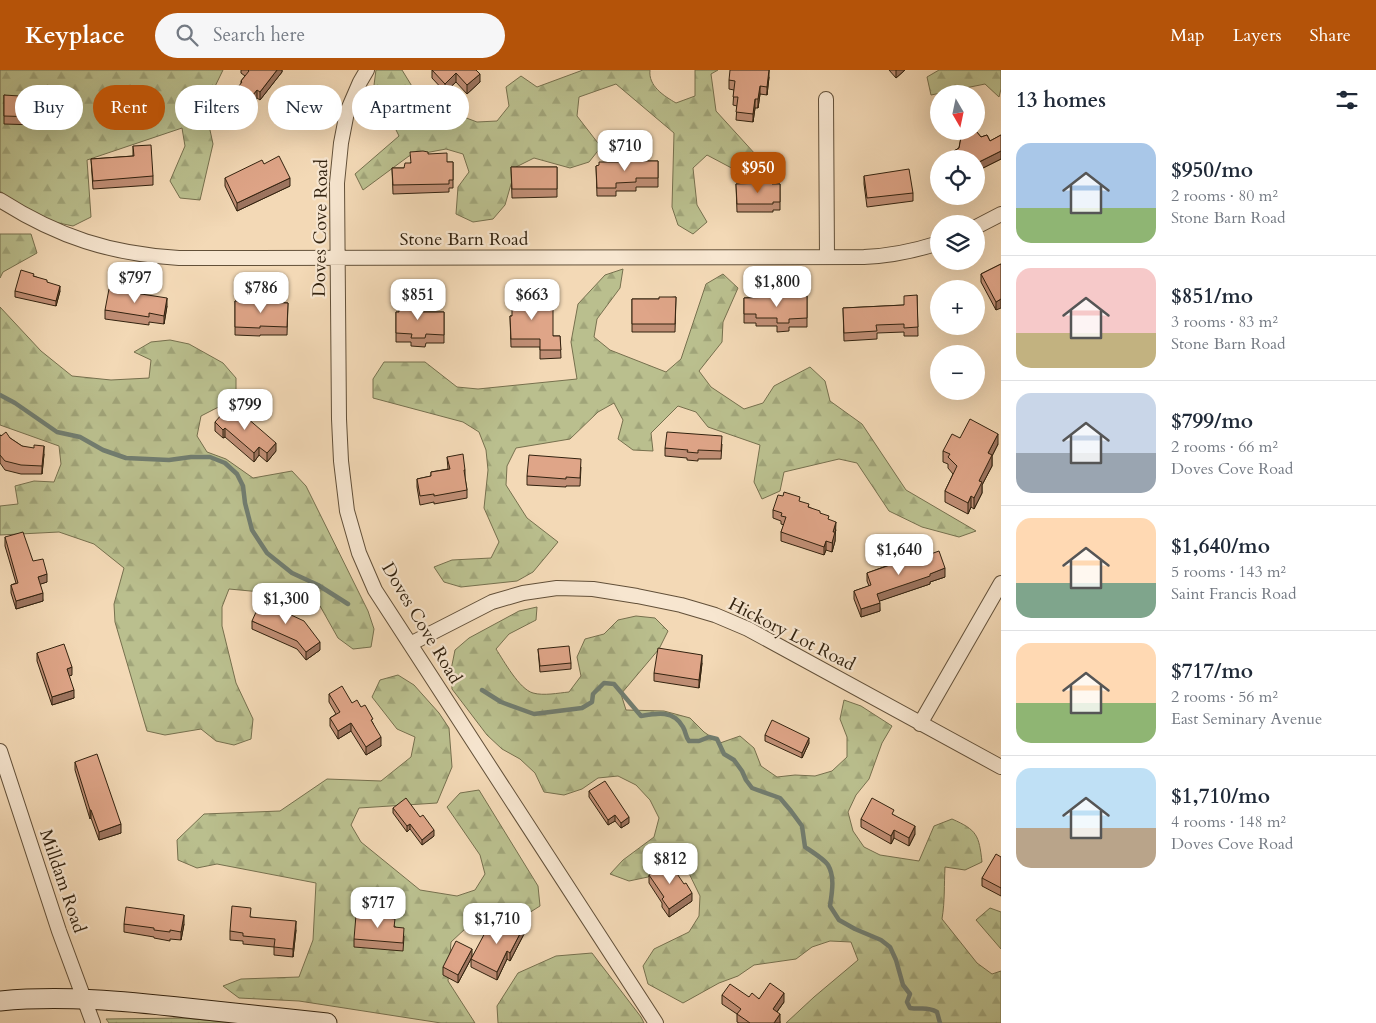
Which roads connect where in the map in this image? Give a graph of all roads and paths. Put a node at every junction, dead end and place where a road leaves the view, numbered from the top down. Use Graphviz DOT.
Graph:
graph roads {
  1 [pos="367,70"];
  2 [pos="826,99"];
  3 [pos="0,200"];
  4 [pos="1001,214"];
  5 [pos="985,222"];
  6 [pos="930,246"];
  7 [pos="338,257"];
  8 [pos="827,258"];
  9 [pos="1001,583"];
  10 [pos="410,644"];
  11 [pos="920,724"];
  12 [pos="0,751"];
  13 [pos="1001,767"];
  14 [pos="85,999"];
  15 [pos="0,1001"];
  16 [pos="93,1023"];
  17 [pos="327,1023"];
  18 [pos="656,1023"];
  1 -- 7 [label="street, Doves Cove Road"];
  2 -- 8 [label="street"];
  3 -- 7 [label="street, Stone Barn Road"];
  4 -- 5 [label="street"];
  6 -- 8 [label="street, Stone Barn Road"];
  7 -- 8 [label="street, Stone Barn Road"];
  7 -- 10 [label="street, Doves Cove Road"];
  9 -- 11 [label="street"];
  10 -- 11 [label="street, Hickory Lot Road"];
  10 -- 18 [label="street, Doves Cove Road"];
  11 -- 13 [label="street, Hickory Lot Road"];
  12 -- 14 [label="street, Milldam Road"];
  14 -- 15 [label="street"];
  14 -- 16 [label="street, Milldam Road"];
  14 -- 17 [label="street"];
}
